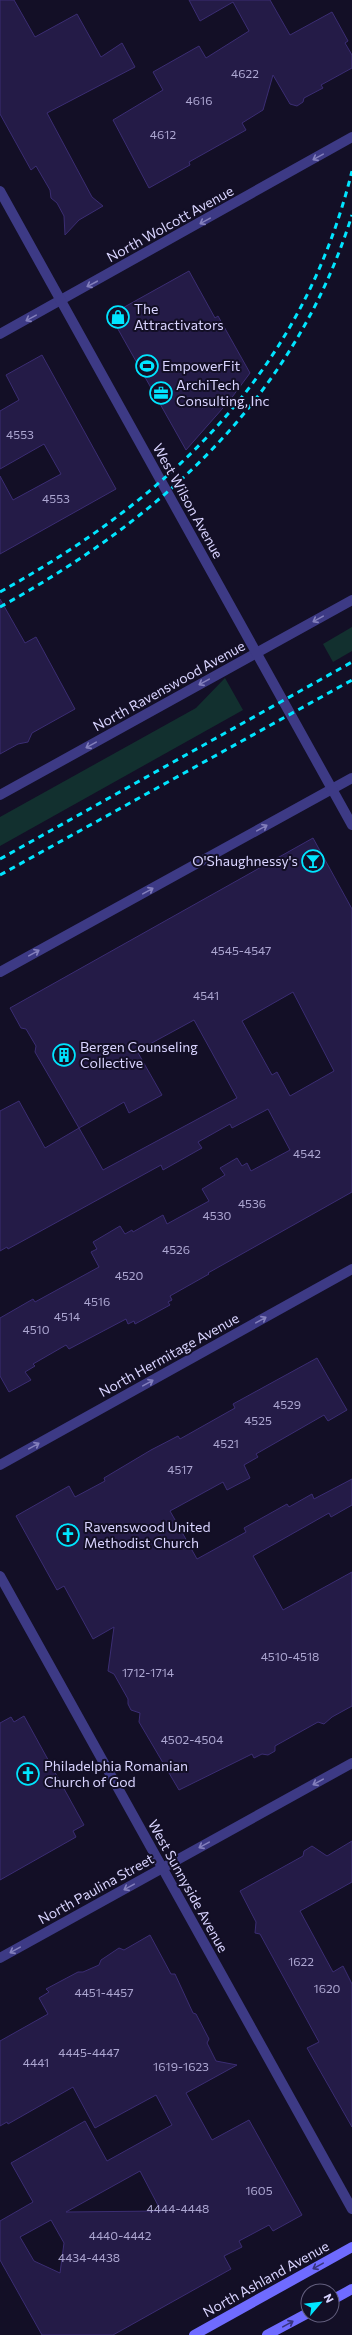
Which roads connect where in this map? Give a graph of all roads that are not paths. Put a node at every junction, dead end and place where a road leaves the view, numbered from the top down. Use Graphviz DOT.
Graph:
graph roads {
  1 [pos="352,137"];
  2 [pos="0,191"];
  3 [pos="61,301"];
  4 [pos="0,334"];
  5 [pos="352,600"];
  6 [pos="257,653"];
  7 [pos="352,778"];
  8 [pos="332,789"];
  9 [pos="0,795"];
  10 [pos="352,825"];
  11 [pos="0,972"];
  12 [pos="352,1269"];
  13 [pos="0,1465"];
  14 [pos="0,1576"];
  15 [pos="352,1764"];
  16 [pos="163,1868"];
  17 [pos="0,1958"];
  18 [pos="352,2209"];
  19 [pos="352,2247"];
  20 [pos="352,2289"];
  21 [pos="340,2296"];
  22 [pos="300,2317"];
  23 [pos="194,2335"];
  24 [pos="267,2335"];
  1 -- 3 [label="street, North Wolcott Avenue, one-way"];
  2 -- 3 [label="street, West Wilson Avenue"];
  3 -- 4 [label="street, North Wolcott Avenue, one-way"];
  3 -- 6 [label="street, West Wilson Avenue"];
  5 -- 6 [label="street, North Ravenswood Avenue, one-way"];
  6 -- 8 [label="street, West Wilson Avenue"];
  6 -- 9 [label="street, North Ravenswood Avenue, one-way"];
  7 -- 8 [label="street"];
  8 -- 10 [label="street, West Wilson Avenue"];
  11 -- 8 [label="street, one-way"];
  13 -- 12 [label="street, North Hermitage Avenue, one-way"];
  14 -- 16 [label="street, West Sunnyside Avenue"];
  15 -- 16 [label="street, North Paulina Street, one-way"];
  16 -- 17 [label="street, North Paulina Street, one-way"];
  16 -- 18 [label="street, West Sunnyside Avenue"];
  19 -- 23 [label="main road, North Ashland Avenue, one-way"];
  20 -- 21 [label="main road"];
  24 -- 22 [label="main road, one-way"];
}
